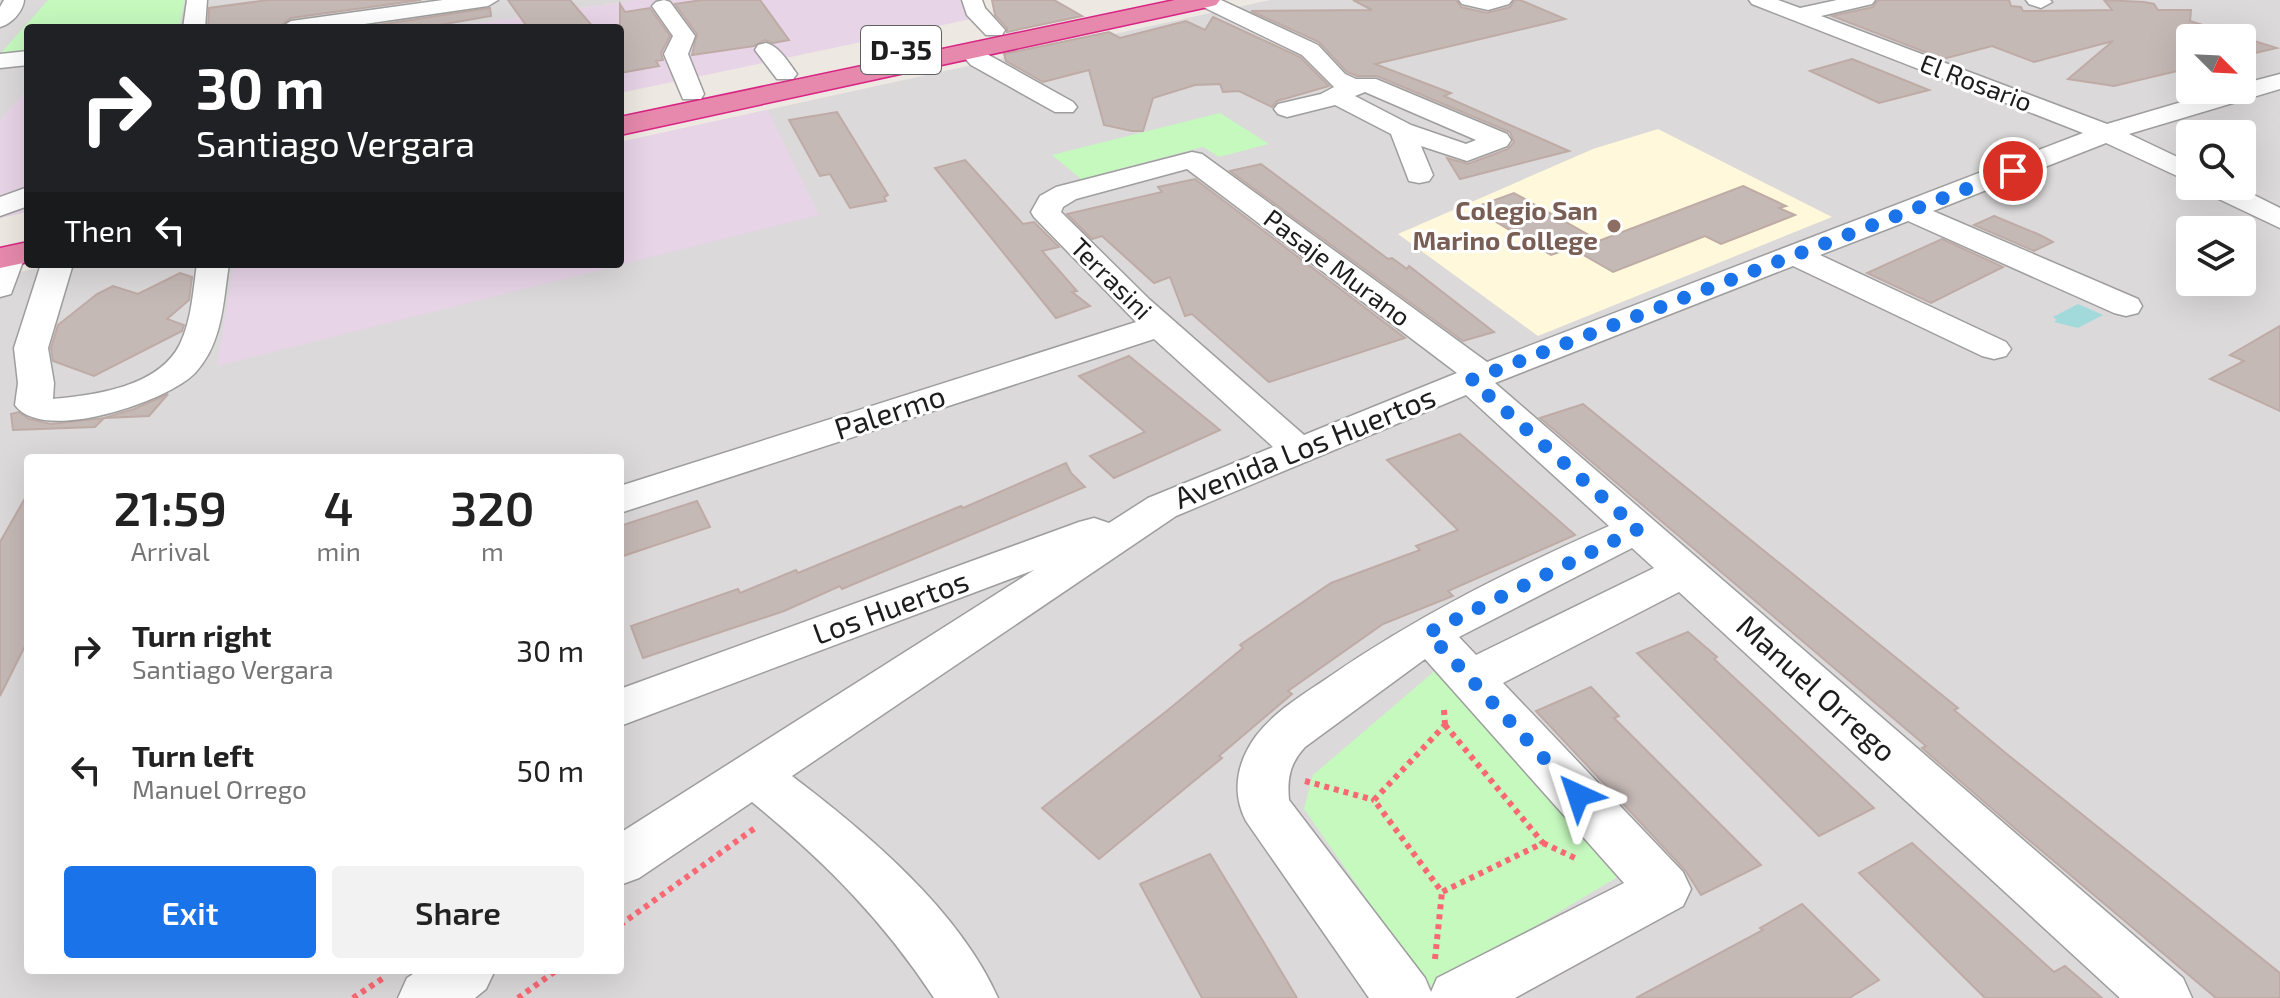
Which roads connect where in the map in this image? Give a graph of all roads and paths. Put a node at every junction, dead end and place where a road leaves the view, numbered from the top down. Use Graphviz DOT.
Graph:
graph roads {
  1 [pos="14,0"];
  2 [pos="197,0"];
  3 [pos="313,0"];
  4 [pos="488,0"];
  5 [pos="972,0"];
  6 [pos="1141,0"];
  7 [pos="1206,0"];
  8 [pos="1469,0"];
  9 [pos="1502,0"];
  10 [pos="1759,0"];
  11 [pos="1865,0"];
  12 [pos="431,5"];
  13 [pos="663,6"];
  14 [pos="1798,15"];
  15 [pos="0,20"];
  16 [pos="194,24"];
  17 [pos="302,24"];
  18 [pos="319,24"];
  19 [pos="994,30"];
  20 [pos="766,50"];
  21 [pos="969,51"];
  22 [pos="24,58"];
  23 [pos="0,61"];
  24 [pos="785,74"];
  25 [pos="2280,81"];
  26 [pos="1344,91"];
  27 [pos="692,94"];
  28 [pos="1064,107"];
  29 [pos="624,108"];
  30 [pos="1287,109"];
  31 [pos="1369,114"];
  32 [pos="624,125"];
  33 [pos="1344,125"];
  34 [pos="1402,130"];
  35 [pos="2109,134"];
  36 [pos="1192,160"];
  37 [pos="2176,167"];
  38 [pos="1419,175"];
  39 [pos="24,198"];
  40 [pos="2242,200"];
  41 [pos="0,207"];
  42 [pos="1910,211"];
  43 [pos="2280,219"];
  44 [pos="1795,255"];
  45 [pos="56,268"];
  46 [pos="212,268"];
  47 [pos="2126,306"];
  48 [pos="1148,316"];
  49 [pos="1994,349"];
  50 [pos="1476,377"];
  51 [pos="1298,449"];
  52 [pos="624,475"];
  53 [pos="624,499"];
  54 [pos="1162,507"];
  55 [pos="1638,529"];
  56 [pos="1684,571"];
  57 [pos="1428,633"];
  58 [pos="1471,678"];
  59 [pos="624,707"];
  60 [pos="1264,770"];
  61 [pos="753,774"];
  62 [pos="1374,800"];
  63 [pos="624,859"];
  64 [pos="1442,892"];
  65 [pos="390,974"];
  66 [pos="461,974"];
  67 [pos="551,974"];
  68 [pos="1432,988"];
  69 [pos="353,998"];
  70 [pos="428,998"];
  71 [pos="518,998"];
  72 [pos="968,998"];
  73 [pos="2162,998"];
  1 -- 15 [label="street"];
  2 -- 16 [label="street"];
  3 -- 17 [label="street"];
  4 -- 12 [label="street"];
  5 -- 19 [label="street"];
  6 -- 19 [label="highway, D-35"];
  7 -- 21 [label="highway, D-35"];
  7 -- 26 [label="street"];
  8 -- 9 [label="street"];
  10 -- 14 [label="street, El Rosario"];
  11 -- 14 [label="street"];
  12 -- 18 [label="street"];
  13 -- 27 [label="street"];
  14 -- 35 [label="street, El Rosario"];
  19 -- 24 [label="highway, D-35"];
  20 -- 24 [label="street"];
  21 -- 28 [label="street"];
  21 -- 32 [label="highway, D-35"];
  22 -- 23 [label="street"];
  24 -- 27 [label="highway, D-35"];
  25 -- 35 [label="street, Avenida Los Huertos"];
  26 -- 30 [label="street"];
  26 -- 31 [label="street"];
  26 -- 34 [label="street"];
  27 -- 29 [label="highway, D-35"];
  31 -- 33 [label="street"];
  31 -- 34 [label="street"];
  34 -- 38 [label="street"];
  35 -- 37 [label="street, El Rosario"];
  35 -- 42 [label="street, Avenida Los Huertos"];
  36 -- 48 [label="street, Terrasini"];
  36 -- 50 [label="street, Pasaje Murano"];
  39 -- 41 [label="street"];
  40 -- 43 [label="street"];
  42 -- 44 [label="street, Avenida Los Huertos"];
  42 -- 47 [label="street"];
  44 -- 49 [label="street"];
  44 -- 50 [label="street, Avenida Los Huertos"];
  45 -- 46 [label="street"];
  48 -- 51 [label="street, Terrasini"];
  48 -- 52 [label="street, Palermo"];
  48 -- 53 [label="street, Palermo"];
  50 -- 51 [label="street, Avenida Los Huertos"];
  50 -- 55 [label="street, Manuel Orrego"];
  51 -- 54 [label="street, Avenida Los Huertos"];
  54 -- 59 [label="street, Los Huertos"];
  54 -- 61 [label="street, Avenida Los Huertos"];
  55 -- 56 [label="street, Manuel Orrego"];
  55 -- 57 [label="street"];
  56 -- 58 [label="street"];
  56 -- 73 [label="street, Manuel Orrego"];
  57 -- 58 [label="street"];
  57 -- 60 [label="street"];
  58 -- 68 [label="street"];
  60 -- 62 [label="path"];
  60 -- 68 [label="street"];
  61 -- 63 [label="street, Avenida Los Huertos"];
  61 -- 72 [label="street"];
  62 -- 64 [label="path"];
  62 -- 64 [label="path"];
  64 -- 68 [label="path"];
  65 -- 69 [label="path"];
  66 -- 70 [label="street"];
  67 -- 71 [label="path"];
}
